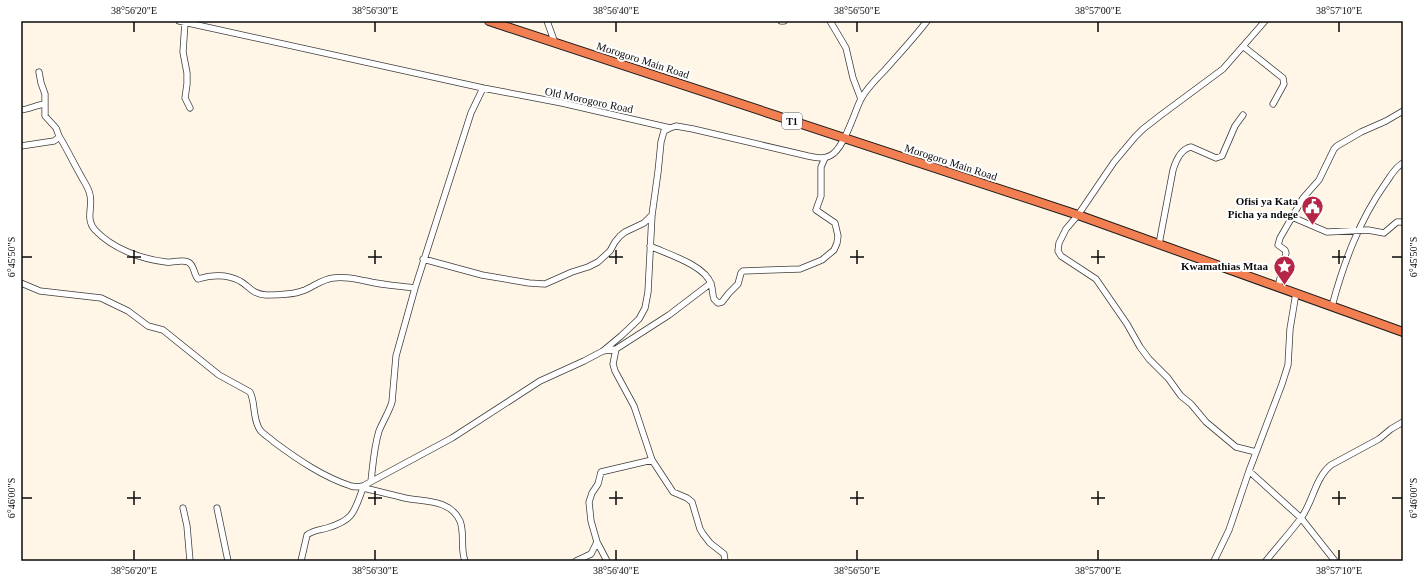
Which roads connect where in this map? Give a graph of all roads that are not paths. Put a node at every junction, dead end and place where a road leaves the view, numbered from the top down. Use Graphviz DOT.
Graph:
graph roads {
  1 [pos="489,21"];
  2 [pos="547,21"];
  3 [pos="781,21"];
  4 [pos="784,21"];
  5 [pos="830,21"];
  6 [pos="1265,21"];
  7 [pos="182,22"];
  8 [pos="925,22"];
  9 [pos="554,43"];
  10 [pos="1244,47"];
  11 [pos="39,72"];
  12 [pos="483,88"];
  13 [pos="861,99"];
  14 [pos="45,104"];
  15 [pos="1273,104"];
  16 [pos="190,108"];
  17 [pos="21,110"];
  18 [pos="1403,110"];
  19 [pos="1243,115"];
  20 [pos="670,128"];
  21 [pos="59,136"];
  22 [pos="844,138"];
  23 [pos="21,146"];
  24 [pos="825,158"];
  25 [pos="1403,164"];
  26 [pos="652,215"];
  27 [pos="1078,215"];
  28 [pos="1292,218"];
  29 [pos="1403,222"];
  30 [pos="1358,230"];
  31 [pos="1159,244"];
  32 [pos="650,246"];
  33 [pos="424,259"];
  34 [pos="21,283"];
  35 [pos="711,283"];
  36 [pos="1278,287"];
  37 [pos="415,288"];
  38 [pos="1296,293"];
  39 [pos="1332,306"];
  40 [pos="1403,332"];
  41 [pos="616,349"];
  42 [pos="603,351"];
  43 [pos="1403,422"];
  44 [pos="1256,452"];
  45 [pos="652,460"];
  46 [pos="1249,471"];
  47 [pos="371,481"];
  48 [pos="361,488"];
  49 [pos="183,508"];
  50 [pos="217,508"];
  51 [pos="1302,518"];
  52 [pos="598,542"];
  53 [pos="190,561"];
  54 [pos="228,561"];
  55 [pos="301,561"];
  56 [pos="465,561"];
  57 [pos="576,561"];
  58 [pos="607,561"];
  59 [pos="725,561"];
  60 [pos="1214,561"];
  61 [pos="1266,561"];
  62 [pos="1335,561"];
  1 -- 9 [label="highway, Morogoro Main Road / T1"];
  2 -- 9 [label="street"];
  3 -- 4 [label="street"];
  5 -- 13 [label="street"];
  6 -- 10 [label="street"];
  7 -- 12 [label="street, Old Morogoro Road"];
  7 -- 16 [label="street"];
  8 -- 13 [label="street"];
  9 -- 22 [label="highway, Morogoro Main Road / T1"];
  10 -- 15 [label="street"];
  10 -- 27 [label="street"];
  11 -- 14 [label="street"];
  12 -- 20 [label="street, Old Morogoro Road"];
  12 -- 33 [label="street"];
  13 -- 22 [label="street"];
  14 -- 17 [label="street"];
  14 -- 21 [label="street"];
  18 -- 28 [label="street"];
  19 -- 31 [label="street"];
  20 -- 24 [label="street, Old Morogoro Road"];
  20 -- 26 [label="street"];
  21 -- 23 [label="street"];
  21 -- 37 [label="street"];
  22 -- 24 [label="street"];
  22 -- 27 [label="highway, Morogoro Main Road / T1"];
  24 -- 35 [label="street"];
  25 -- 30 [label="street"];
  26 -- 32 [label="street"];
  26 -- 33 [label="street"];
  27 -- 31 [label="highway, Morogoro Main Road / T1"];
  27 -- 44 [label="street"];
  28 -- 30 [label="street"];
  28 -- 36 [label="street"];
  29 -- 30 [label="street"];
  30 -- 39 [label="street"];
  31 -- 36 [label="highway, Morogoro Main Road / T1"];
  32 -- 35 [label="street"];
  32 -- 42 [label="street"];
  33 -- 37 [label="street"];
  34 -- 48 [label="street"];
  35 -- 41 [label="street"];
  36 -- 38 [label="highway, Morogoro Main Road / T1"];
  37 -- 47 [label="street"];
  38 -- 39 [label="highway, Morogoro Main Road / T1"];
  38 -- 44 [label="street"];
  39 -- 40 [label="highway, Morogoro Main Road / T1"];
  41 -- 42 [label="street"];
  41 -- 45 [label="street"];
  42 -- 47 [label="street"];
  43 -- 51 [label="street"];
  44 -- 46 [label="street"];
  45 -- 52 [label="street"];
  45 -- 59 [label="street"];
  46 -- 51 [label="street"];
  46 -- 60 [label="street"];
  47 -- 48 [label="street"];
  48 -- 55 [label="street"];
  48 -- 56 [label="street"];
  49 -- 53 [label="street"];
  50 -- 54 [label="street"];
  51 -- 61 [label="street"];
  51 -- 62 [label="street"];
  52 -- 57 [label="street"];
  52 -- 58 [label="street"];
}
